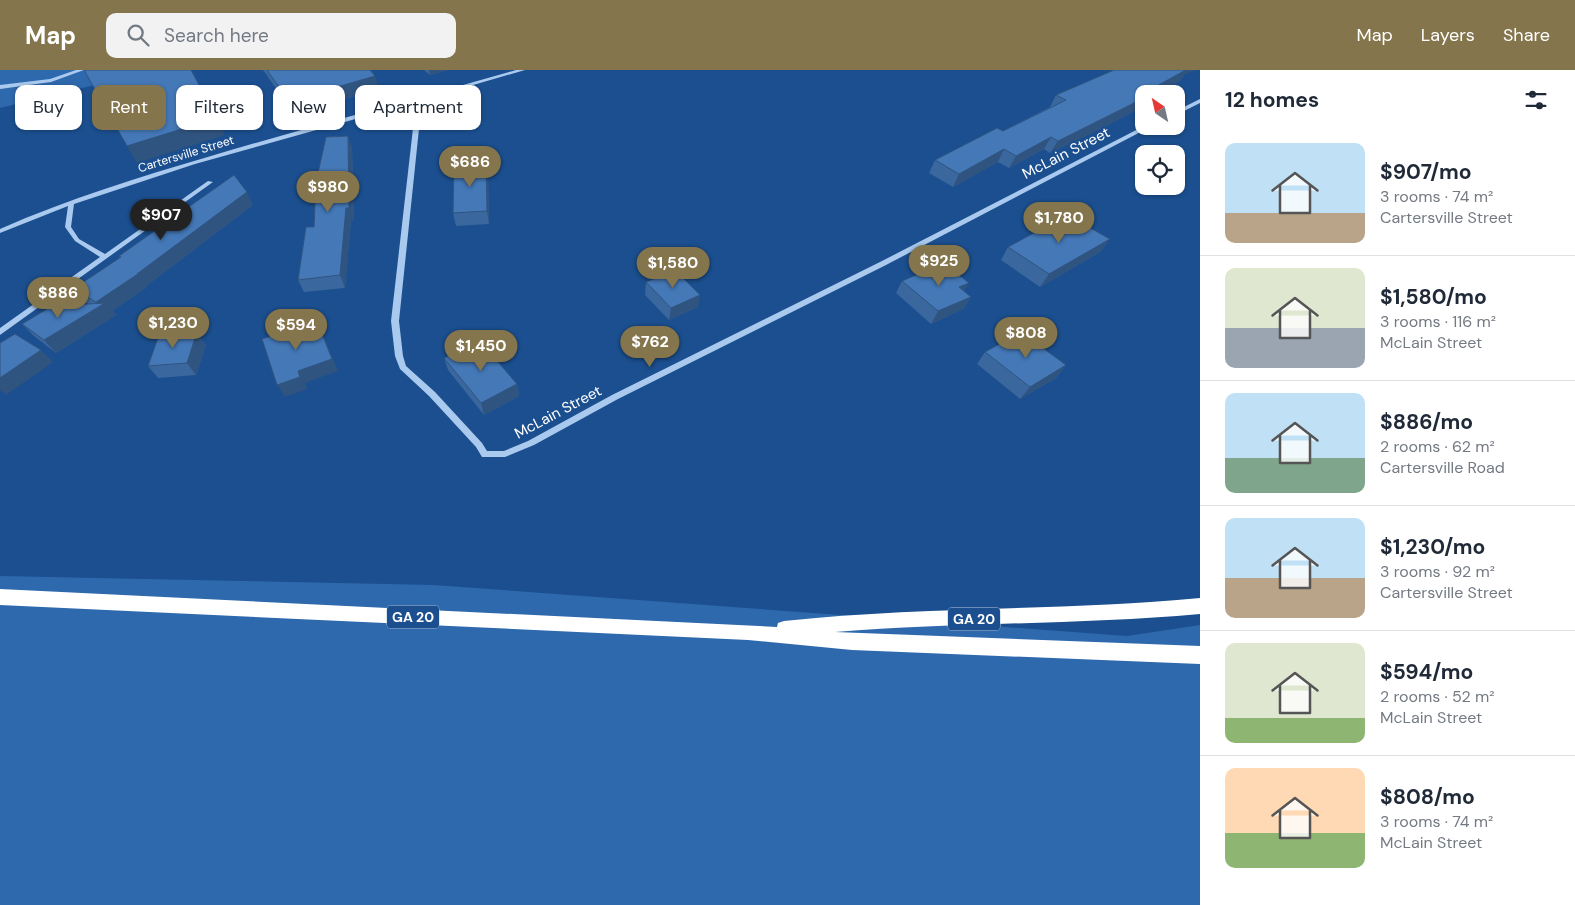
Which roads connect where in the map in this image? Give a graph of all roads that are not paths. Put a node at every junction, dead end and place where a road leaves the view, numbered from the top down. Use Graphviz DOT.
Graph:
graph roads {
  1 [pos="81,70"];
  2 [pos="522,70"];
  3 [pos="469,85"];
  4 [pos="0,87"];
  5 [pos="1200,101"];
  6 [pos="1185,108"];
  7 [pos="355,117"];
  8 [pos="416,130"];
  9 [pos="1135,133"];
  10 [pos="210,182"];
  11 [pos="71,204"];
  12 [pos="0,231"];
  13 [pos="105,257"];
  14 [pos="0,332"];
  15 [pos="0,597"];
  16 [pos="1200,606"];
  17 [pos="748,632"];
  18 [pos="1200,654"];
  1 -- 4 [label="lane"];
  2 -- 3 [label="street, Cartersville Street"];
  5 -- 6 [label="street"];
  7 -- 11 [label="street, Cartersville Street"];
  8 -- 9 [label="street, McLain Street"];
  10 -- 13 [label="street"];
  11 -- 12 [label="street, Cartersville Street"];
  11 -- 13 [label="street"];
  13 -- 14 [label="street"];
  15 -- 17 [label="highway, GA 20"];
  16 -- 17 [label="highway, GA 20"];
  17 -- 18 [label="highway, GA 20"];
}
